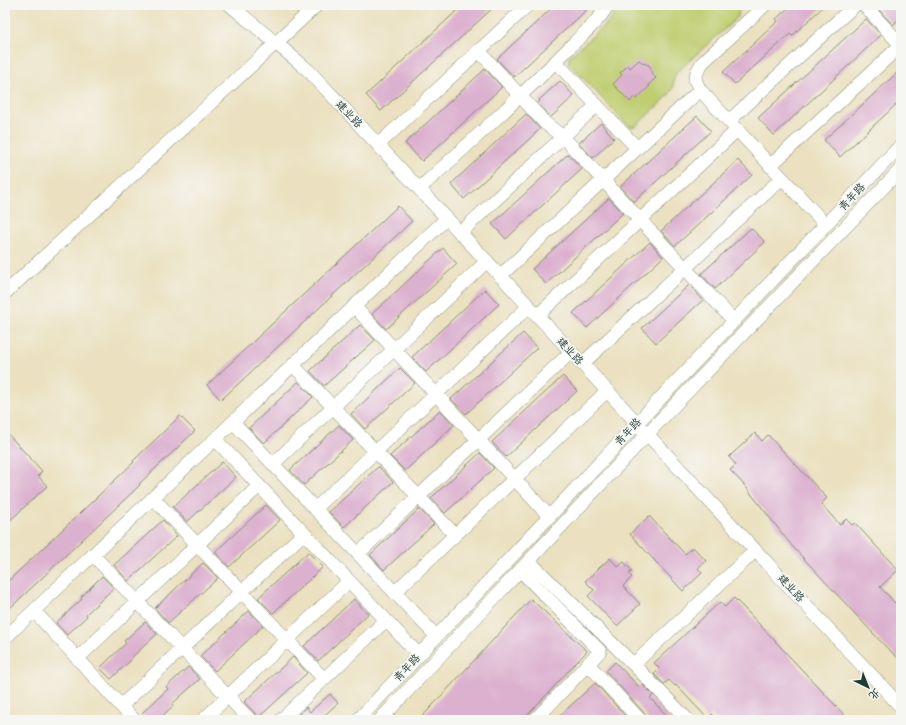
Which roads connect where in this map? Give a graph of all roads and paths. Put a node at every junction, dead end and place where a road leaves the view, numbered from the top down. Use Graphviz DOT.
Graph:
graph roads {
  1 [pos="230,5"];
  2 [pos="317,5"];
  3 [pos="528,5"];
  4 [pos="607,5"];
  5 [pos="855,5"];
  6 [pos="864,5"];
  7 [pos="757,7"];
  8 [pos="276,43"];
  9 [pos="479,51"];
  10 [pos="556,62"];
  11 [pos="700,90"];
  12 [pos="520,96"];
  13 [pos="597,105"];
  14 [pos="733,126"];
  15 [pos="563,137"];
  16 [pos="378,145"];
  17 [pos="901,145"];
  18 [pos="637,148"];
  19 [pos="770,166"];
  20 [pos="901,169"];
  21 [pos="782,178"];
  22 [pos="603,180"];
  23 [pos="419,189"];
  24 [pos="446,218"];
  25 [pos="640,220"];
  26 [pos="826,225"];
  27 [pos="460,233"];
  28 [pos="487,261"];
  29 [pos="685,268"];
  30 [pos="500,276"];
  31 [pos="5,294"];
  32 [pos="354,306"];
  33 [pos="534,311"];
  34 [pos="734,321"];
  35 [pos="394,349"];
  36 [pos="572,352"];
  37 [pos="582,364"];
  38 [pos="293,365"];
  39 [pos="607,391"];
  40 [pos="436,394"];
  41 [pos="333,407"];
  42 [pos="233,422"];
  43 [pos="637,423"];
  44 [pos="648,435"];
  45 [pos="215,439"];
  46 [pos="478,440"];
  47 [pos="376,452"];
  48 [pos="273,464"];
  49 [pos="514,479"];
  50 [pos="259,486"];
  51 [pos="419,497"];
  52 [pos="153,498"];
  53 [pos="316,509"];
  54 [pos="549,516"];
  55 [pos="304,533"];
  56 [pos="455,535"];
  57 [pos="197,545"];
  58 [pos="755,551"];
  59 [pos="358,554"];
  60 [pos="93,555"];
  61 [pos="525,566"];
  62 [pos="349,581"];
  63 [pos="242,592"];
  64 [pos="395,592"];
  65 [pos="138,602"];
  66 [pos="34,611"];
  67 [pos="386,620"];
  68 [pos="436,636"];
  69 [pos="5,638"];
  70 [pos="287,640"];
  71 [pos="182,648"];
  72 [pos="419,655"];
  73 [pos="78,658"];
  74 [pos="588,664"];
  75 [pos="634,664"];
  76 [pos="324,679"];
  77 [pos="228,697"];
  78 [pos="121,706"];
  79 [pos="901,707"];
  80 [pos="134,720"];
  81 [pos="203,720"];
  82 [pos="250,720"];
  83 [pos="281,720"];
  84 [pos="358,720"];
  85 [pos="380,720"];
  86 [pos="535,720"];
  87 [pos="640,720"];
  88 [pos="688,720"];
  1 -- 8 [label="street, 建业路"];
  2 -- 8 [label="street"];
  3 -- 9 [label="street"];
  4 -- 10 [label="street"];
  5 -- 14 [label="street"];
  6 -- 19 [label="street"];
  7 -- 11 [label="street"];
  8 -- 16 [label="street, 建业路"];
  8 -- 31 [label="street"];
  9 -- 12 [label="street"];
  9 -- 16 [label="street"];
  10 -- 12 [label="street"];
  10 -- 13 [label="street"];
  11 -- 14 [label="street"];
  11 -- 18 [label="street"];
  12 -- 15 [label="street"];
  12 -- 23 [label="street"];
  13 -- 15 [label="street"];
  13 -- 18 [label="street"];
  14 -- 19 [label="street"];
  14 -- 25 [label="street"];
  15 -- 22 [label="street"];
  15 -- 27 [label="street"];
  16 -- 23 [label="street, 建业路"];
  17 -- 26 [label="street, 青年路"];
  18 -- 22 [label="street"];
  19 -- 21 [label="street"];
  20 -- 44 [label="street, 青年路"];
  21 -- 26 [label="street"];
  21 -- 29 [label="street"];
  22 -- 25 [label="street"];
  22 -- 30 [label="street"];
  23 -- 24 [label="street, 建业路"];
  24 -- 27 [label="street, 建业路"];
  24 -- 32 [label="street"];
  25 -- 29 [label="street"];
  25 -- 33 [label="street"];
  26 -- 34 [label="street, 青年路"];
  27 -- 28 [label="street, 建业路"];
  28 -- 30 [label="street, 建业路"];
  28 -- 35 [label="street"];
  29 -- 34 [label="street"];
  29 -- 37 [label="street"];
  30 -- 33 [label="street, 建业路"];
  32 -- 35 [label="street"];
  32 -- 38 [label="street"];
  33 -- 36 [label="street, 建业路"];
  33 -- 40 [label="street"];
  34 -- 43 [label="street, 青年路"];
  35 -- 40 [label="street"];
  35 -- 41 [label="street"];
  36 -- 37 [label="street, 建业路"];
  36 -- 46 [label="street"];
  37 -- 39 [label="street, 建业路"];
  38 -- 41 [label="street"];
  38 -- 42 [label="street"];
  39 -- 43 [label="street, 建业路"];
  39 -- 49 [label="street"];
  40 -- 46 [label="street"];
  40 -- 47 [label="street"];
  41 -- 47 [label="street"];
  41 -- 48 [label="street"];
  42 -- 45 [label="street"];
  42 -- 48 [label="street"];
  43 -- 44 [label="street, 建业路"];
  43 -- 54 [label="street, 青年路"];
  44 -- 58 [label="street, 建业路"];
  44 -- 61 [label="street, 青年路"];
  45 -- 50 [label="street"];
  45 -- 52 [label="street"];
  46 -- 49 [label="street"];
  46 -- 51 [label="street"];
  47 -- 51 [label="street"];
  47 -- 53 [label="street"];
  48 -- 53 [label="street"];
  49 -- 54 [label="street"];
  49 -- 56 [label="street"];
  50 -- 55 [label="street"];
  50 -- 57 [label="street"];
  51 -- 56 [label="street"];
  51 -- 59 [label="street"];
  52 -- 57 [label="street"];
  52 -- 60 [label="street"];
  53 -- 59 [label="street"];
  54 -- 68 [label="street, 青年路"];
  55 -- 62 [label="street"];
  55 -- 63 [label="street"];
  56 -- 64 [label="street"];
  57 -- 63 [label="street"];
  57 -- 65 [label="street"];
  58 -- 75 [label="street"];
  58 -- 79 [label="street, 建业路"];
  59 -- 64 [label="street"];
  60 -- 65 [label="street"];
  60 -- 66 [label="street"];
  61 -- 74 [label="street"];
  61 -- 75 [label="street"];
  61 -- 85 [label="street, 青年路"];
  62 -- 67 [label="street"];
  62 -- 70 [label="street"];
  63 -- 70 [label="street"];
  63 -- 71 [label="street"];
  64 -- 68 [label="street"];
  65 -- 71 [label="street"];
  65 -- 73 [label="street"];
  66 -- 69 [label="street"];
  66 -- 73 [label="street"];
  67 -- 72 [label="street"];
  67 -- 76 [label="street"];
  68 -- 72 [label="street, 青年路"];
  70 -- 76 [label="street"];
  70 -- 77 [label="street"];
  71 -- 77 [label="street"];
  71 -- 78 [label="street"];
  72 -- 84 [label="street, 青年路"];
  73 -- 78 [label="street"];
  74 -- 86 [label="street"];
  74 -- 87 [label="street"];
  75 -- 88 [label="street"];
  76 -- 83 [label="street"];
  77 -- 81 [label="street"];
  77 -- 82 [label="street"];
  78 -- 80 [label="street"];
}
